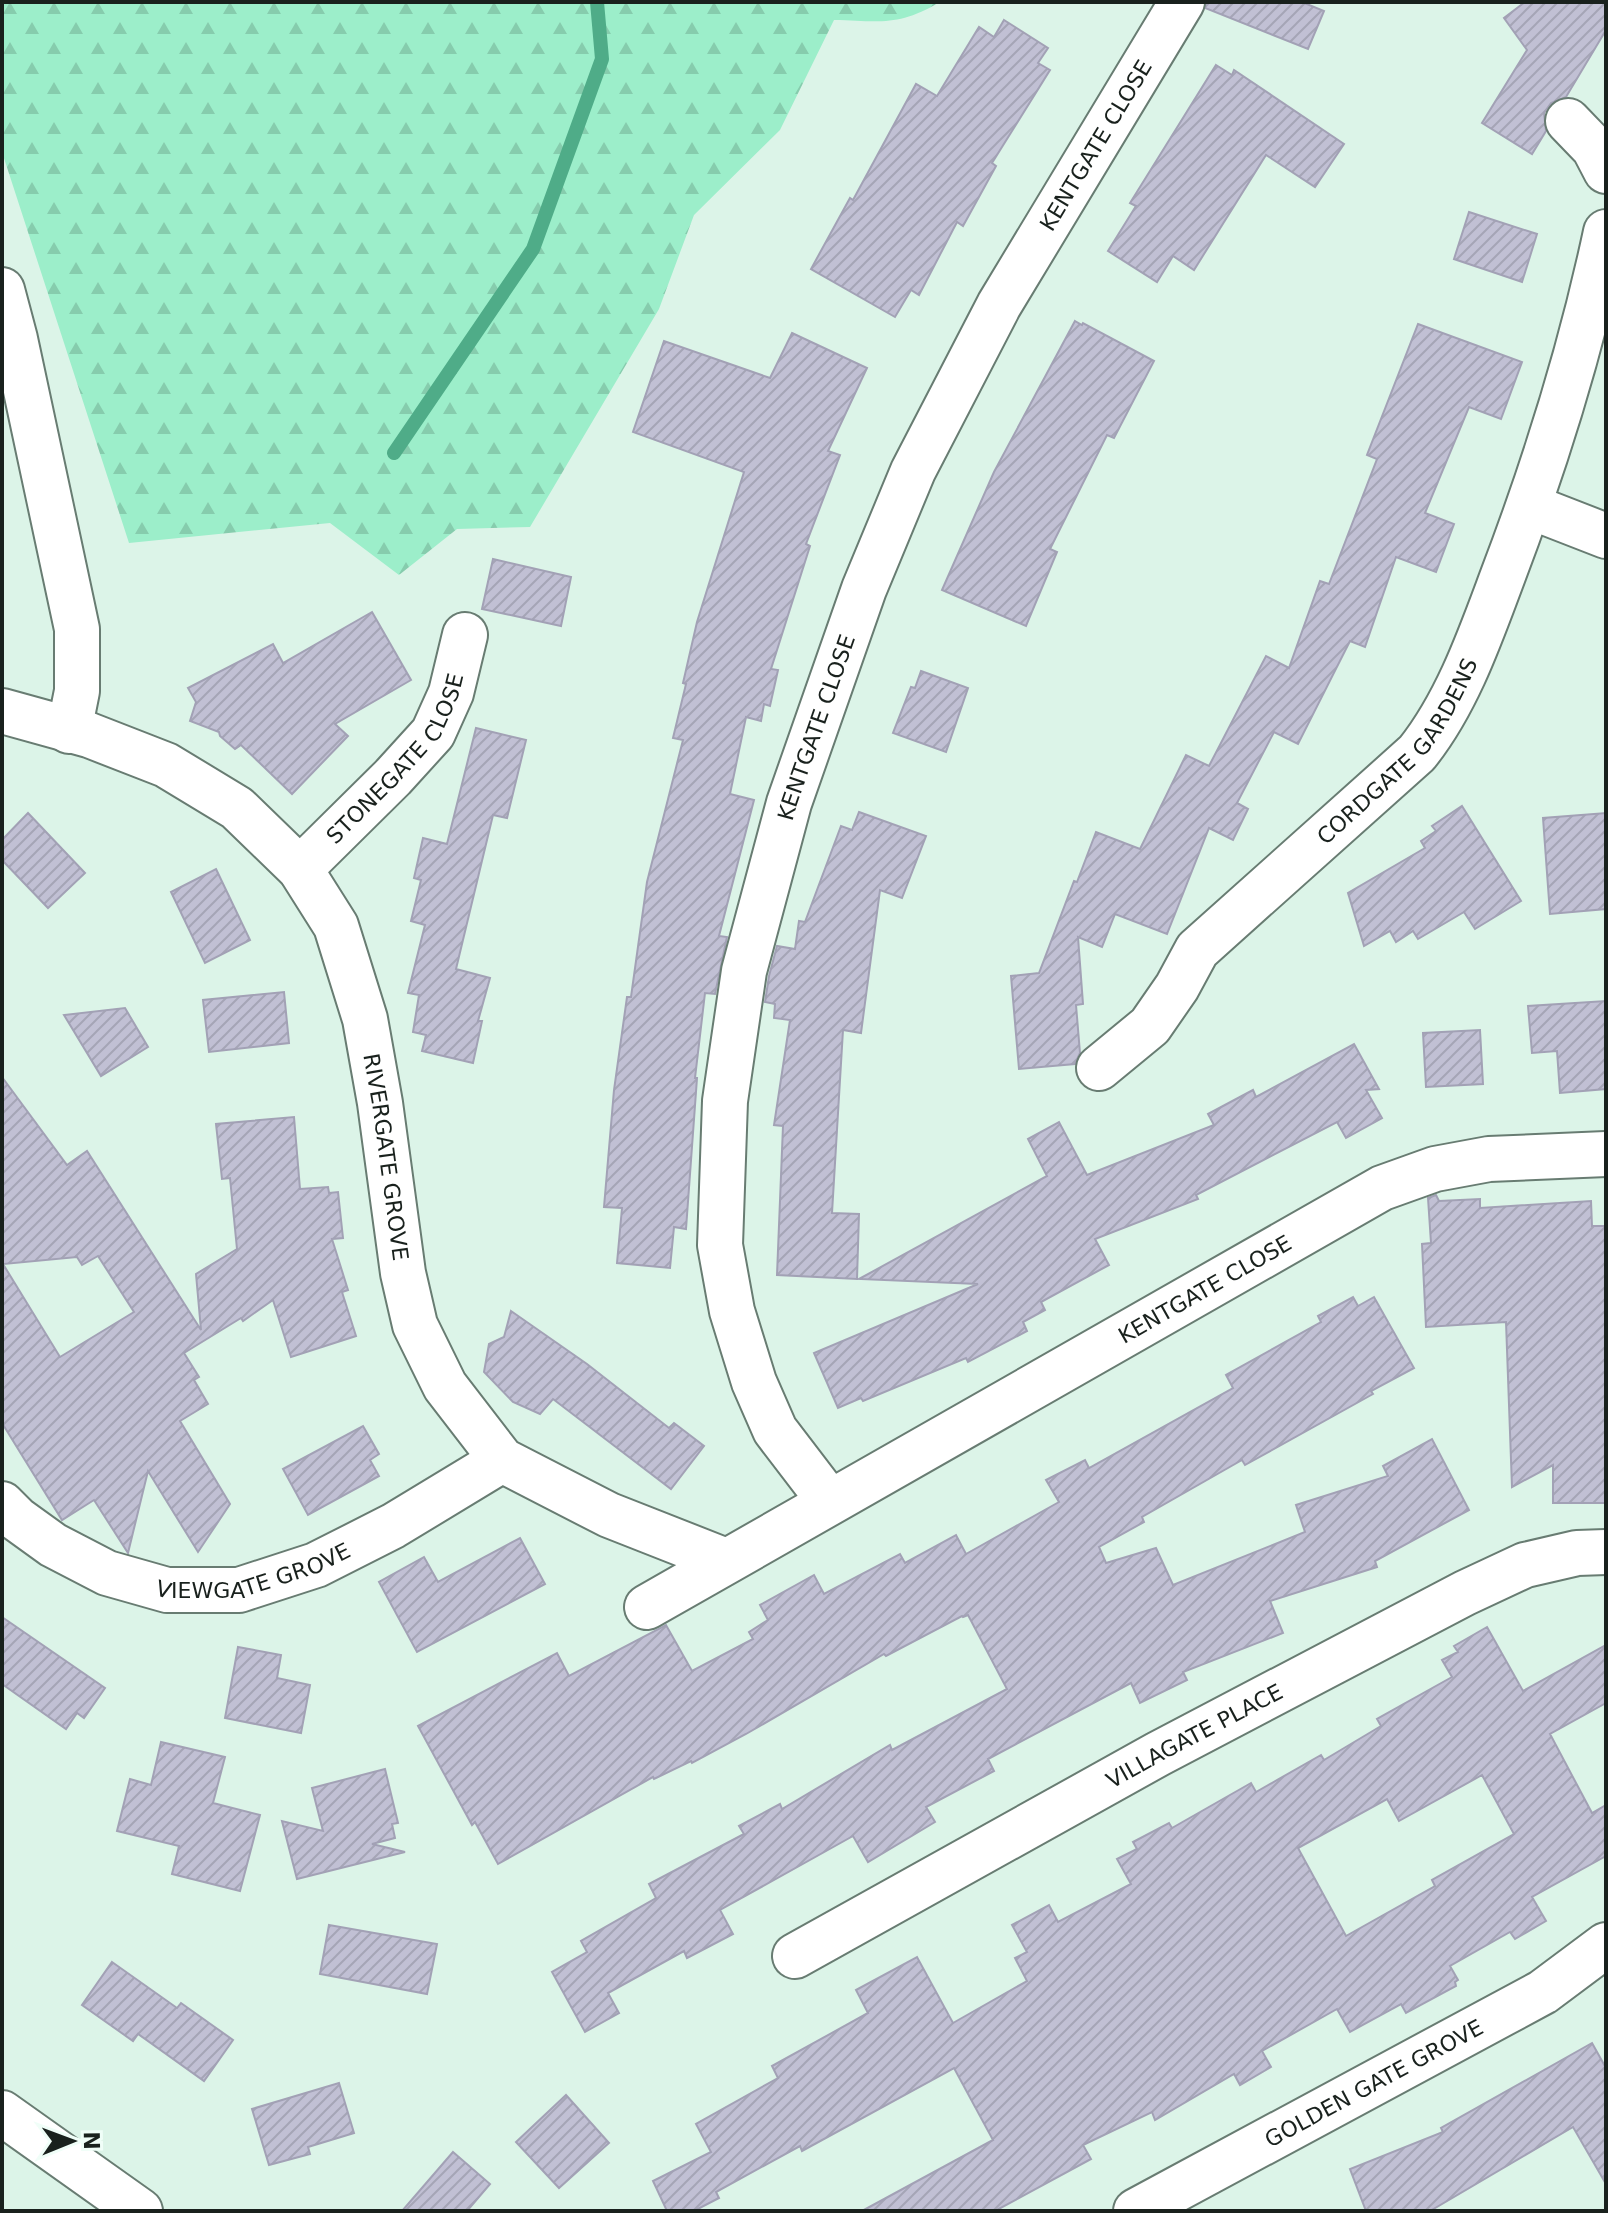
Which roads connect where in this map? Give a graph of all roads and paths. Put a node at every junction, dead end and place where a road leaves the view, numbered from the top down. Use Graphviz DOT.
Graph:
graph roads {
  1 [pos="1182,2"];
  2 [pos="1568,121"];
  3 [pos="1606,171"];
  4 [pos="1606,232"];
  5 [pos="2,290"];
  6 [pos="1529,506"];
  7 [pos="1606,536"];
  8 [pos="465,635"];
  9 [pos="2,711"];
  10 [pos="69,731"];
  11 [pos="300,869"];
  12 [pos="1099,1068"];
  13 [pos="1606,1154"];
  14 [pos="502,1460"];
  15 [pos="830,1502"];
  16 [pos="2,1504"];
  17 [pos="1606,1552"];
  18 [pos="726,1561"];
  19 [pos="647,1607"];
  20 [pos="1606,1945"];
  21 [pos="795,1956"];
  22 [pos="2,2113"];
  23 [pos="140,2211"];
  24 [pos="1136,2211"];
  1 -- 15 [label="street, KENTGATE CLOSE"];
  2 -- 3 [label="street"];
  4 -- 6 [label="street, CORDGATE GARDENS"];
  5 -- 10 [label="street"];
  6 -- 7 [label="street"];
  6 -- 12 [label="street, CORDGATE GARDENS"];
  8 -- 11 [label="street, STONEGATE CLOSE"];
  9 -- 10 [label="street, RIVERGATE GROVE"];
  10 -- 11 [label="street, RIVERGATE GROVE"];
  11 -- 14 [label="street, RIVERGATE GROVE"];
  13 -- 15 [label="street, KENTGATE CLOSE"];
  14 -- 16 [label="street, VIEWGATE GROVE"];
  14 -- 18 [label="street, RIVERGATE GROVE"];
  15 -- 18 [label="street, KENTGATE CLOSE"];
  17 -- 21 [label="street, VILLAGATE PLACE"];
  18 -- 19 [label="street, KENTGATE CLOSE"];
  20 -- 24 [label="street, GOLDEN GATE GROVE"];
  22 -- 23 [label="street"];
}
